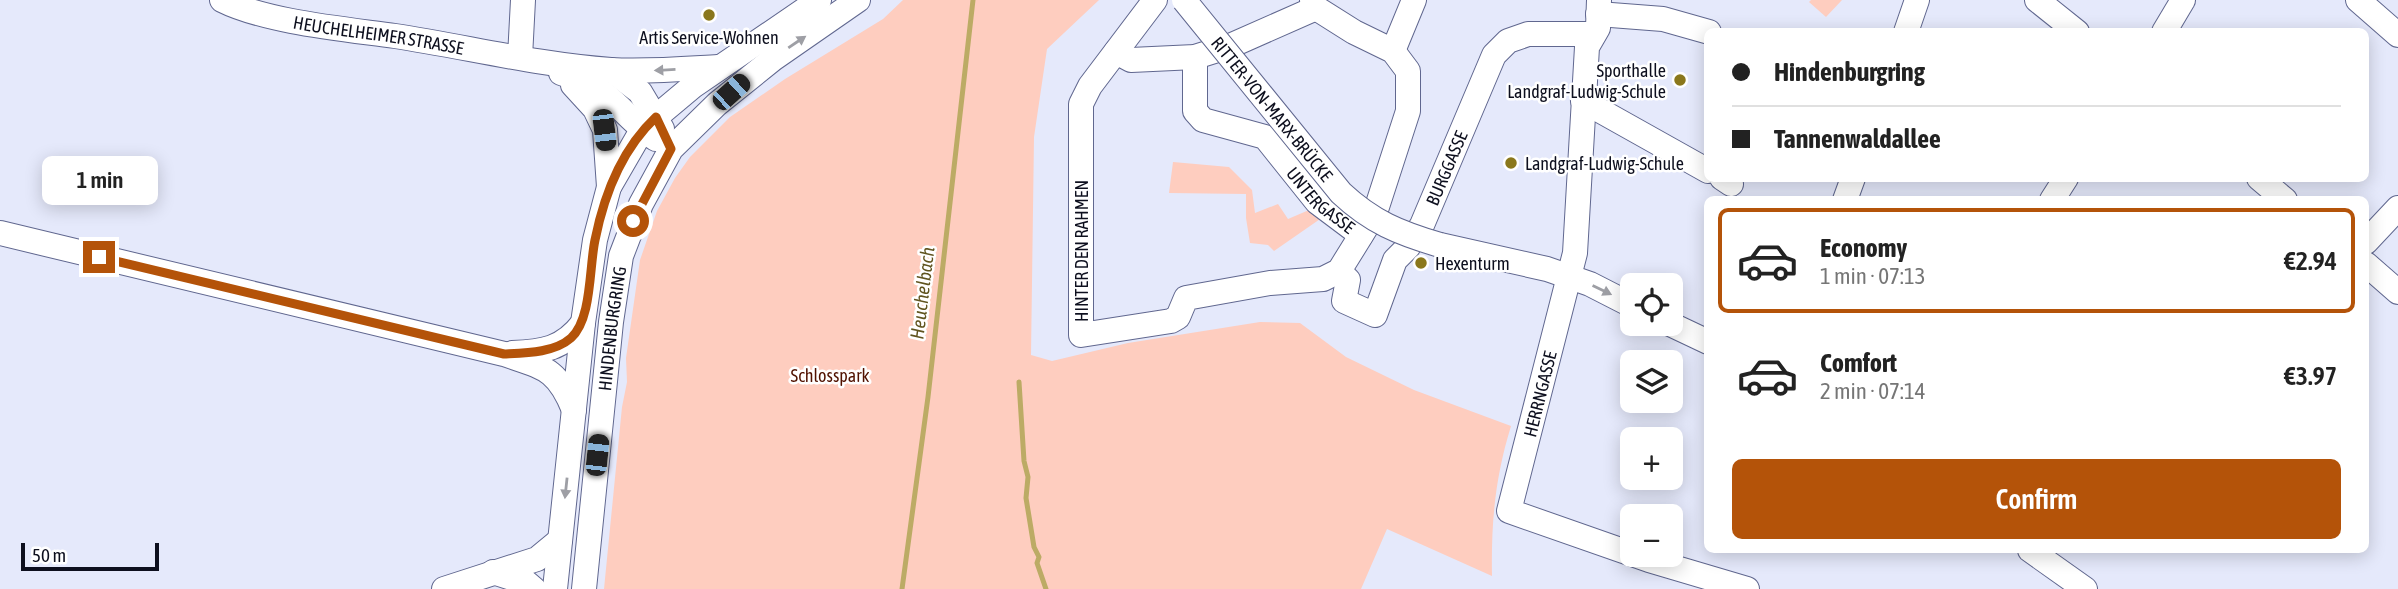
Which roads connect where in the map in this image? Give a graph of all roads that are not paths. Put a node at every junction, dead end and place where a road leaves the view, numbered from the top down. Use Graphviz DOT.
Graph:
graph roads {
  1 [pos="523,0"];
  2 [pos="819,0"];
  3 [pos="858,0"];
  4 [pos="1155,0"];
  5 [pos="1184,0"];
  6 [pos="1917,0"];
  7 [pos="2037,0"];
  8 [pos="2183,0"];
  9 [pos="2358,0"];
  10 [pos="230,2"];
  11 [pos="1314,4"];
  12 [pos="1411,9"];
  13 [pos="1597,16"];
  14 [pos="1907,28"];
  15 [pos="2072,28"];
  16 [pos="2166,28"];
  17 [pos="1704,31"];
  18 [pos="2398,35"];
  19 [pos="1393,51"];
  20 [pos="1116,52"];
  21 [pos="1195,57"];
  22 [pos="530,59"];
  23 [pos="719,67"];
  24 [pos="611,70"];
  25 [pos="563,74"];
  26 [pos="1583,101"];
  27 [pos="649,124"];
  28 [pos="671,149"];
  29 [pos="1704,169"];
  30 [pos="2264,182"];
  31 [pos="609,187"];
  32 [pos="2280,196"];
  33 [pos="2398,208"];
  34 [pos="1376,213"];
  35 [pos="1418,234"];
  36 [pos="1361,235"];
  37 [pos="8,238"];
  38 [pos="2369,239"];
  39 [pos="2369,267"];
  40 [pos="1339,271"];
  41 [pos="1570,276"];
  42 [pos="2398,292"];
  43 [pos="1620,300"];
  44 [pos="583,323"];
  45 [pos="1683,330"];
  46 [pos="1704,340"];
  47 [pos="504,354"];
  48 [pos="574,410"];
  49 [pos="560,540"];
  50 [pos="2034,553"];
  51 [pos="493,572"];
  52 [pos="444,589"];
  53 [pos="534,589"];
  54 [pos="555,589"];
  55 [pos="584,589"];
  56 [pos="1747,589"];
  57 [pos="2085,589"];
  1 -- 22 [label="street"];
  2 -- 23 [label="street, HINDENBURGRING"];
  28 -- 3 [label="street, HINDENBURGRING, one-way"];
  4 -- 20 [label="street, HINTER DEN RAHMEN"];
  5 -- 41 [label="street, RITTER-VON-MARX-BRÜCKE, bridge"];
  6 -- 14 [label="street"];
  7 -- 15 [label="street"];
  8 -- 16 [label="street"];
  9 -- 18 [label="street"];
  10 -- 22 [label="street, HEUCHELHEIMER STRASSE"];
  11 -- 19 [label="street"];
  11 -- 21 [label="street"];
  12 -- 19 [label="street"];
  13 -- 17 [label="street, BURGGASSE"];
  13 -- 26 [label="street, HERRNGASSE"];
  13 -- 35 [label="street, BURGGASSE"];
  19 -- 34 [label="street, UNTERGASSE"];
  20 -- 21 [label="street"];
  20 -- 40 [label="street, HINTER DEN RAHMEN"];
  21 -- 36 [label="street, UNTERGASSE"];
  22 -- 24 [label="street, HEUCHELHEIMER STRASSE"];
  22 -- 25 [label="street, HEUCHELHEIMER STRASSE"];
  23 -- 24 [label="street, one-way"];
  23 -- 27 [label="street, HINDENBURGRING"];
  24 -- 27 [label="street, HEUCHELHEIMER STRASSE"];
  25 -- 27 [label="street, HEUCHELHEIMER STRASSE"];
  25 -- 31 [label="street, HEUCHELHEIMER STRASSE"];
  26 -- 29 [label="street"];
  26 -- 41 [label="street, HERRNGASSE"];
  27 -- 28 [label="street, HEUCHELHEIMER STRASSE"];
  27 -- 31 [label="street, HINDENBURGRING"];
  28 -- 55 [label="street, HINDENBURGRING"];
  30 -- 32 [label="street"];
  31 -- 44 [label="street, HINDENBURGRING"];
  33 -- 38 [label="street"];
  34 -- 35 [label="street"];
  34 -- 36 [label="street, UNTERGASSE"];
  35 -- 40 [label="street, BURGGASSE"];
  36 -- 40 [label="street"];
  37 -- 47 [label="street"];
  39 -- 42 [label="street"];
  41 -- 43 [label="street, RITTER-VON-MARX-BRÜCKE, one-way"];
  41 -- 56 [label="street, HERRNGASSE"];
  44 -- 47 [label="street"];
  44 -- 48 [label="street, HINDENBURGRING"];
  45 -- 46 [label="street"];
  47 -- 48 [label="street"];
  48 -- 49 [label="street, HINDENBURGRING, one-way"];
  49 -- 51 [label="street"];
  49 -- 54 [label="street, HINDENBURGRING"];
  50 -- 57 [label="street"];
  51 -- 52 [label="street"];
  51 -- 53 [label="street"];
}
